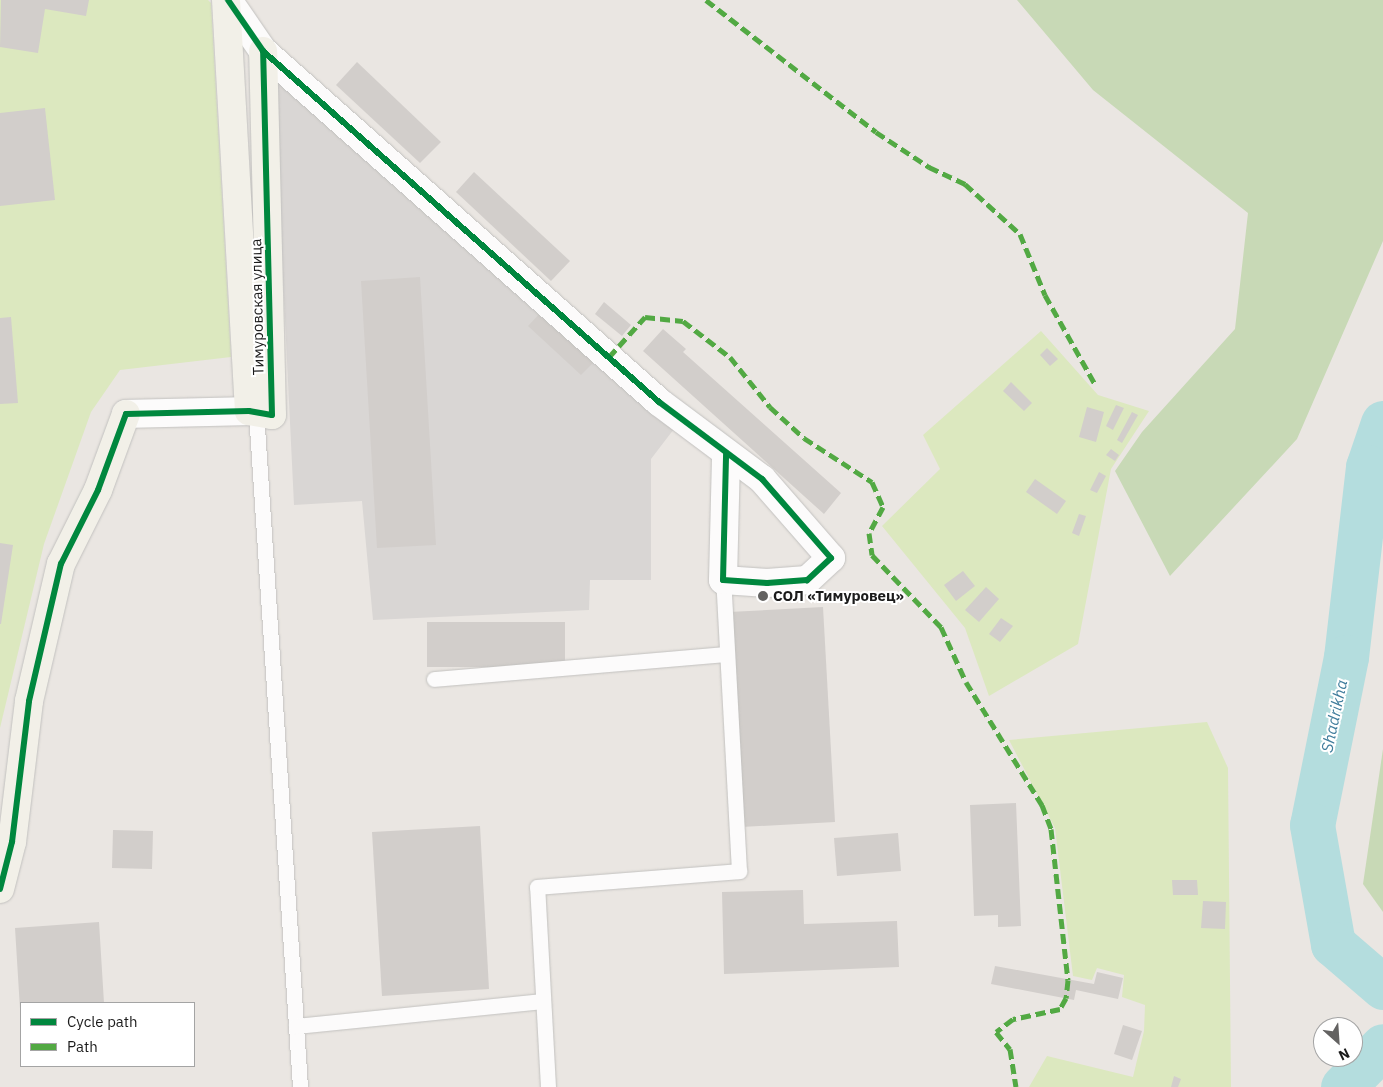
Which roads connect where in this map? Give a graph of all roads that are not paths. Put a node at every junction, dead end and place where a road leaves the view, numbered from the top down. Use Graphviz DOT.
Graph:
graph roads {
  1 [pos="227,0"];
  2 [pos="263,51"];
  3 [pos="252,412"];
  4 [pos="726,453"];
  5 [pos="723,580"];
  6 [pos="727,654"];
  7 [pos="434,679"];
  8 [pos="0,889"];
  9 [pos="543,1001"];
  10 [pos="296,1026"];
  11 [pos="300,1087"];
  12 [pos="548,1087"];
  1 -- 2 [label="street"];
  1 -- 3 [label="street, Тимуровская улица"];
  2 -- 3 [label="street, Тимуровская улица"];
  2 -- 4 [label="street"];
  3 -- 8 [label="street, Тимуровская улица"];
  3 -- 10 [label="lane"];
  4 -- 5 [label="street"];
  4 -- 5 [label="street"];
  5 -- 6 [label="lane"];
  6 -- 7 [label="lane"];
  6 -- 9 [label="lane"];
  9 -- 10 [label="lane"];
  9 -- 12 [label="lane"];
  10 -- 11 [label="lane"];
}
